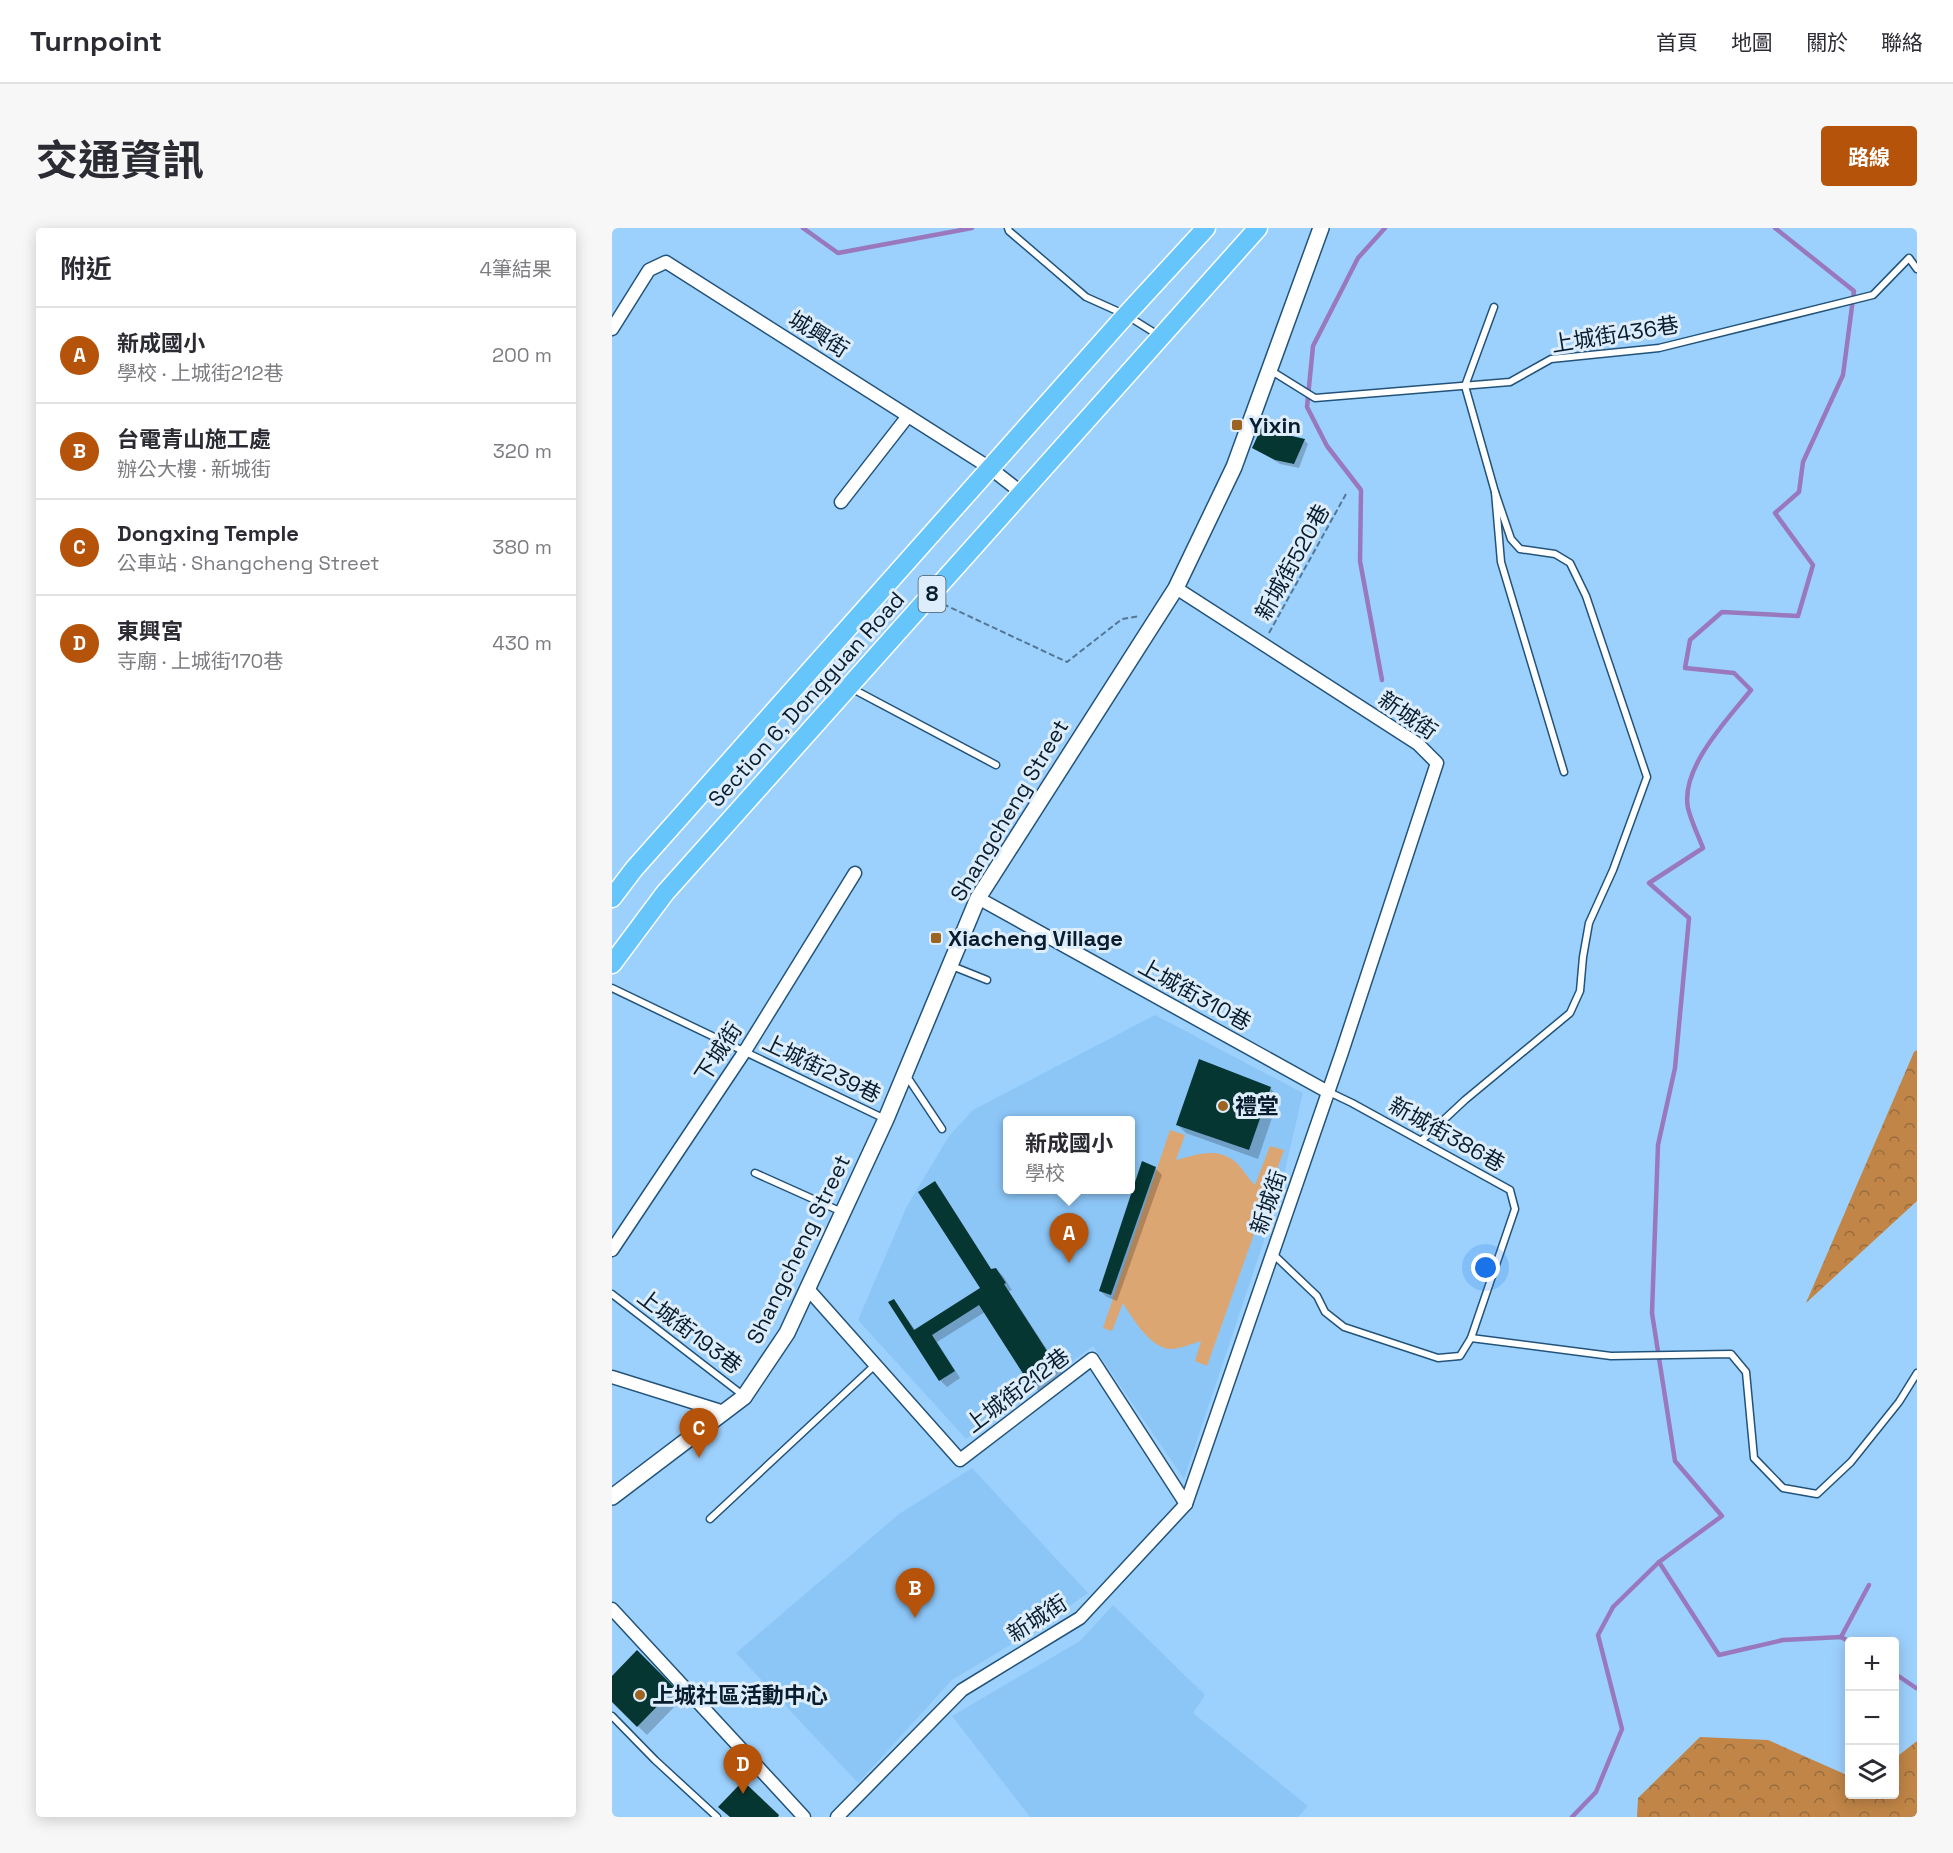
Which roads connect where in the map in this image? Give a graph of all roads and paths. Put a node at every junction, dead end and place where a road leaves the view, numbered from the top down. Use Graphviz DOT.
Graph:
graph roads {
  1 [pos="1008,228"];
  2 [pos="1206,228"];
  3 [pos="1258,228"];
  4 [pos="1321,228"];
  5 [pos="1917,269"];
  6 [pos="1494,307"];
  7 [pos="1126,315"];
  8 [pos="612,329"];
  9 [pos="1161,336"];
  10 [pos="1270,369"];
  11 [pos="1465,386"];
  12 [pos="908,416"];
  13 [pos="990,468"];
  14 [pos="1495,492"];
  15 [pos="1022,493"];
  16 [pos="1346,494"];
  17 [pos="841,502"];
  18 [pos="1176,588"];
  19 [pos="929,598"];
  20 [pos="1160,612"];
  21 [pos="1263,645"];
  22 [pos="848,686"];
  23 [pos="996,765"];
  24 [pos="1564,772"];
  25 [pos="855,873"];
  26 [pos="612,898"];
  27 [pos="978,898"];
  28 [pos="612,964"];
  29 [pos="950,965"];
  30 [pos="987,980"];
  31 [pos="612,988"];
  32 [pos="745,1051"];
  33 [pos="905,1073"];
  34 [pos="1328,1092"];
  35 [pos="886,1119"];
  36 [pos="942,1129"];
  37 [pos="1421,1141"];
  38 [pos="755,1173"];
  39 [pos="843,1212"];
  40 [pos="612,1250"];
  41 [pos="1272,1254"];
  42 [pos="807,1288"];
  43 [pos="612,1294"];
  44 [pos="1472,1338"];
  45 [pos="875,1365"];
  46 [pos="1917,1373"];
  47 [pos="612,1377"];
  48 [pos="744,1397"];
  49 [pos="724,1412"];
  50 [pos="612,1497"];
  51 [pos="1186,1504"];
  52 [pos="710,1519"];
  53 [pos="612,1609"];
  54 [pos="612,1716"];
  55 [pos="717,1817"];
  56 [pos="804,1817"];
  57 [pos="837,1817"];
  1 -- 7 [label="lane"];
  2 -- 7 [label="main road, Section 6, Dongguan Road / 8"];
  3 -- 9 [label="main road, Section 6, Dongguan Road / 8"];
  4 -- 10 [label="street, Shangcheng Street"];
  5 -- 11 [label="lane, 上城街436巷"];
  6 -- 11 [label="lane"];
  7 -- 9 [label="lane"];
  7 -- 13 [label="main road, Section 6, Dongguan Road / 8"];
  8 -- 12 [label="street, 城興街"];
  9 -- 15 [label="main road, Section 6, Dongguan Road / 8"];
  10 -- 11 [label="lane, 上城街436巷"];
  10 -- 18 [label="street, Shangcheng Street"];
  11 -- 14 [label="lane"];
  12 -- 13 [label="street, 城興街"];
  12 -- 17 [label="street"];
  13 -- 15 [label="street, 城興街"];
  13 -- 26 [label="main road, Section 6, Dongguan Road / 8"];
  14 -- 24 [label="lane"];
  14 -- 37 [label="lane"];
  15 -- 19 [label="main road, Section 6, Dongguan Road / 8"];
  16 -- 21 [label="path, 新城街520巷"];
  18 -- 20 [label="street, Shangcheng Street"];
  18 -- 21 [label="street, 新城街"];
  19 -- 20 [label="path"];
  19 -- 22 [label="main road, Section 6, Dongguan Road / 8"];
  20 -- 27 [label="street, Shangcheng Street"];
  21 -- 34 [label="street, 新城街"];
  22 -- 23 [label="lane"];
  22 -- 28 [label="main road, Section 6, Dongguan Road / 8"];
  25 -- 32 [label="street, 下城街"];
  27 -- 29 [label="street, Shangcheng Street"];
  27 -- 34 [label="street, 上城街310巷"];
  29 -- 30 [label="lane"];
  29 -- 33 [label="street, Shangcheng Street"];
  31 -- 32 [label="lane, 上城街239巷"];
  32 -- 35 [label="lane, 上城街239巷"];
  32 -- 40 [label="street, 下城街"];
  33 -- 35 [label="street, Shangcheng Street"];
  33 -- 36 [label="lane"];
  34 -- 37 [label="lane, 新城街386巷"];
  34 -- 41 [label="street, 新城街"];
  35 -- 39 [label="street, Shangcheng Street"];
  37 -- 44 [label="lane, 新城街386巷"];
  38 -- 39 [label="lane"];
  39 -- 42 [label="street, Shangcheng Street"];
  41 -- 44 [label="lane, 新城街386巷"];
  41 -- 51 [label="street, 新城街"];
  42 -- 45 [label="street, 上城街212巷"];
  42 -- 48 [label="street, Shangcheng Street"];
  43 -- 48 [label="lane, 上城街193巷"];
  44 -- 46 [label="lane"];
  45 -- 51 [label="street, 上城街212巷"];
  45 -- 52 [label="lane"];
  47 -- 49 [label="street"];
  48 -- 49 [label="street, Shangcheng Street"];
  49 -- 50 [label="street, Shangcheng Street"];
  51 -- 57 [label="street, 新城街"];
  53 -- 56 [label="street"];
  54 -- 55 [label="lane"];
}
